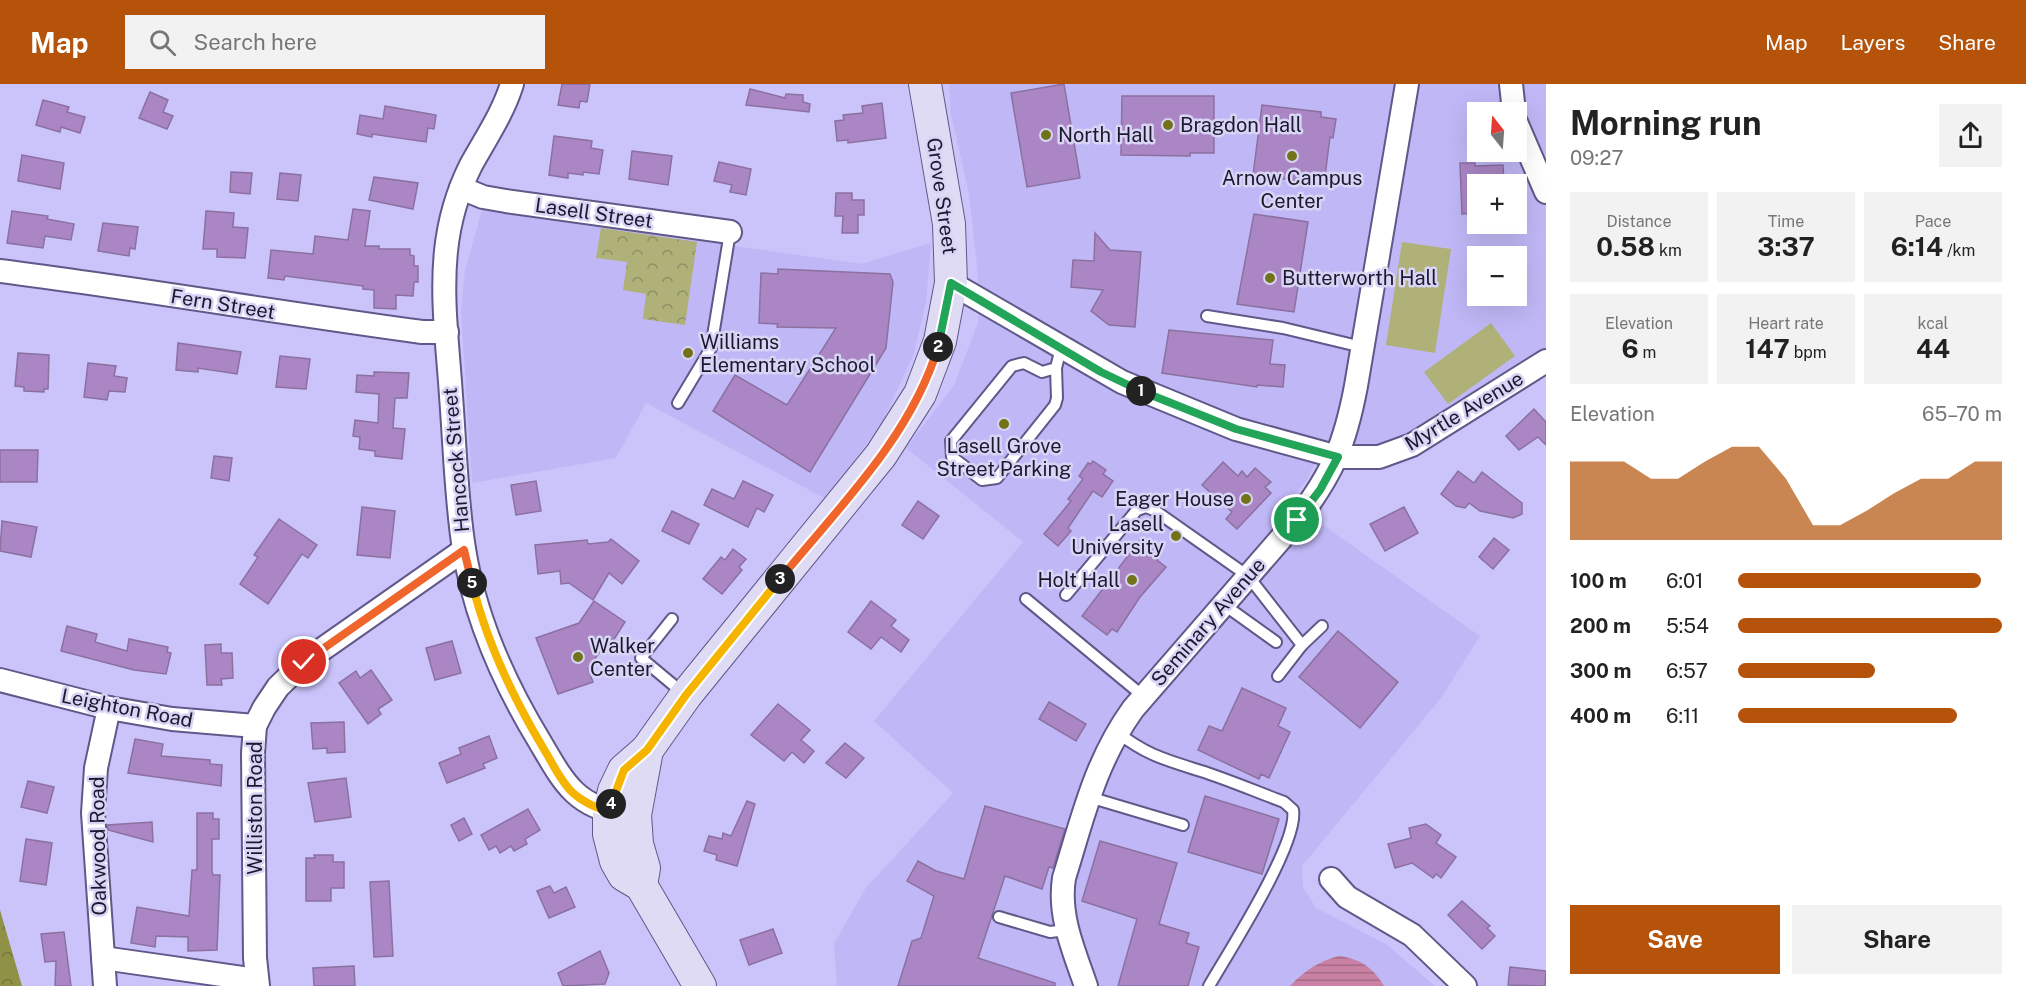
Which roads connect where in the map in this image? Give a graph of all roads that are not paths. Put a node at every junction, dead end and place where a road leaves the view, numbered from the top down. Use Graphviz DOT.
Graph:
graph roads {
  1 [pos="512,84"];
  2 [pos="925,84"];
  3 [pos="1407,84"];
  4 [pos="1512,84"];
  5 [pos="1513,102"];
  6 [pos="1527,148"];
  7 [pos="461,188"];
  8 [pos="1546,192"];
  9 [pos="730,232"];
  10 [pos="0,271"];
  11 [pos="951,283"];
  12 [pos="1207,316"];
  13 [pos="447,332"];
  14 [pos="1362,346"];
  15 [pos="1059,358"];
  16 [pos="1546,361"];
  17 [pos="678,403"];
  18 [pos="1338,457"];
  19 [pos="464,550"];
  20 [pos="1248,576"];
  21 [pos="1066,595"];
  22 [pos="1026,599"];
  23 [pos="1223,604"];
  24 [pos="672,619"];
  25 [pos="1322,626"];
  26 [pos="1276,642"];
  27 [pos="1302,645"];
  28 [pos="1278,676"];
  29 [pos="0,680"];
  30 [pos="686,695"];
  31 [pos="1143,696"];
  32 [pos="109,708"];
  33 [pos="255,726"];
  34 [pos="1117,732"];
  35 [pos="1089,797"];
  36 [pos="622,814"];
  37 [pos="1183,825"];
  38 [pos="1331,879"];
  39 [pos="999,917"];
  40 [pos="1067,930"];
  41 [pos="103,958"];
  42 [pos="258,983"];
  43 [pos="105,986"];
  44 [pos="700,986"];
  45 [pos="1086,986"];
  46 [pos="1209,986"];
  47 [pos="1465,986"];
  1 -- 7 [label="street, Hancock Street"];
  2 -- 11 [label="main road, Grove Street"];
  3 -- 14 [label="street, Seminary Avenue"];
  4 -- 5 [label="street"];
  6 -- 8 [label="street"];
  7 -- 9 [label="street, Lasell Street"];
  7 -- 13 [label="street, Hancock Street"];
  9 -- 17 [label="lane"];
  10 -- 13 [label="street, Fern Street"];
  11 -- 15 [label="street, Myrtle Avenue"];
  11 -- 30 [label="main road, Grove Street"];
  12 -- 14 [label="lane"];
  13 -- 19 [label="street, Hancock Street"];
  14 -- 18 [label="street, Seminary Avenue"];
  15 -- 15 [label="lane"];
  15 -- 18 [label="street, Myrtle Avenue"];
  16 -- 18 [label="street, Myrtle Avenue"];
  18 -- 20 [label="street, Seminary Avenue"];
  19 -- 33 [label="street, Williston Road"];
  19 -- 36 [label="street, Hancock Street"];
  20 -- 21 [label="lane"];
  20 -- 23 [label="street, Seminary Avenue"];
  20 -- 27 [label="lane"];
  22 -- 31 [label="lane"];
  23 -- 26 [label="lane"];
  23 -- 31 [label="street, Seminary Avenue"];
  24 -- 30 [label="lane"];
  25 -- 27 [label="lane"];
  27 -- 28 [label="lane"];
  29 -- 32 [label="street, Leighton Road"];
  30 -- 36 [label="main road, Grove Street"];
  31 -- 34 [label="street, Seminary Avenue"];
  32 -- 33 [label="street, Leighton Road"];
  32 -- 41 [label="street, Oakwood Road"];
  33 -- 42 [label="street, Williston Road"];
  34 -- 35 [label="street, Seminary Avenue"];
  34 -- 46 [label="lane"];
  35 -- 37 [label="lane"];
  35 -- 40 [label="street, Seminary Avenue"];
  36 -- 44 [label="main road, Grove Street"];
  38 -- 47 [label="street"];
  39 -- 40 [label="lane"];
  40 -- 45 [label="street, Seminary Avenue"];
  41 -- 42 [label="street"];
  41 -- 43 [label="street, Oakwood Road"];
}
